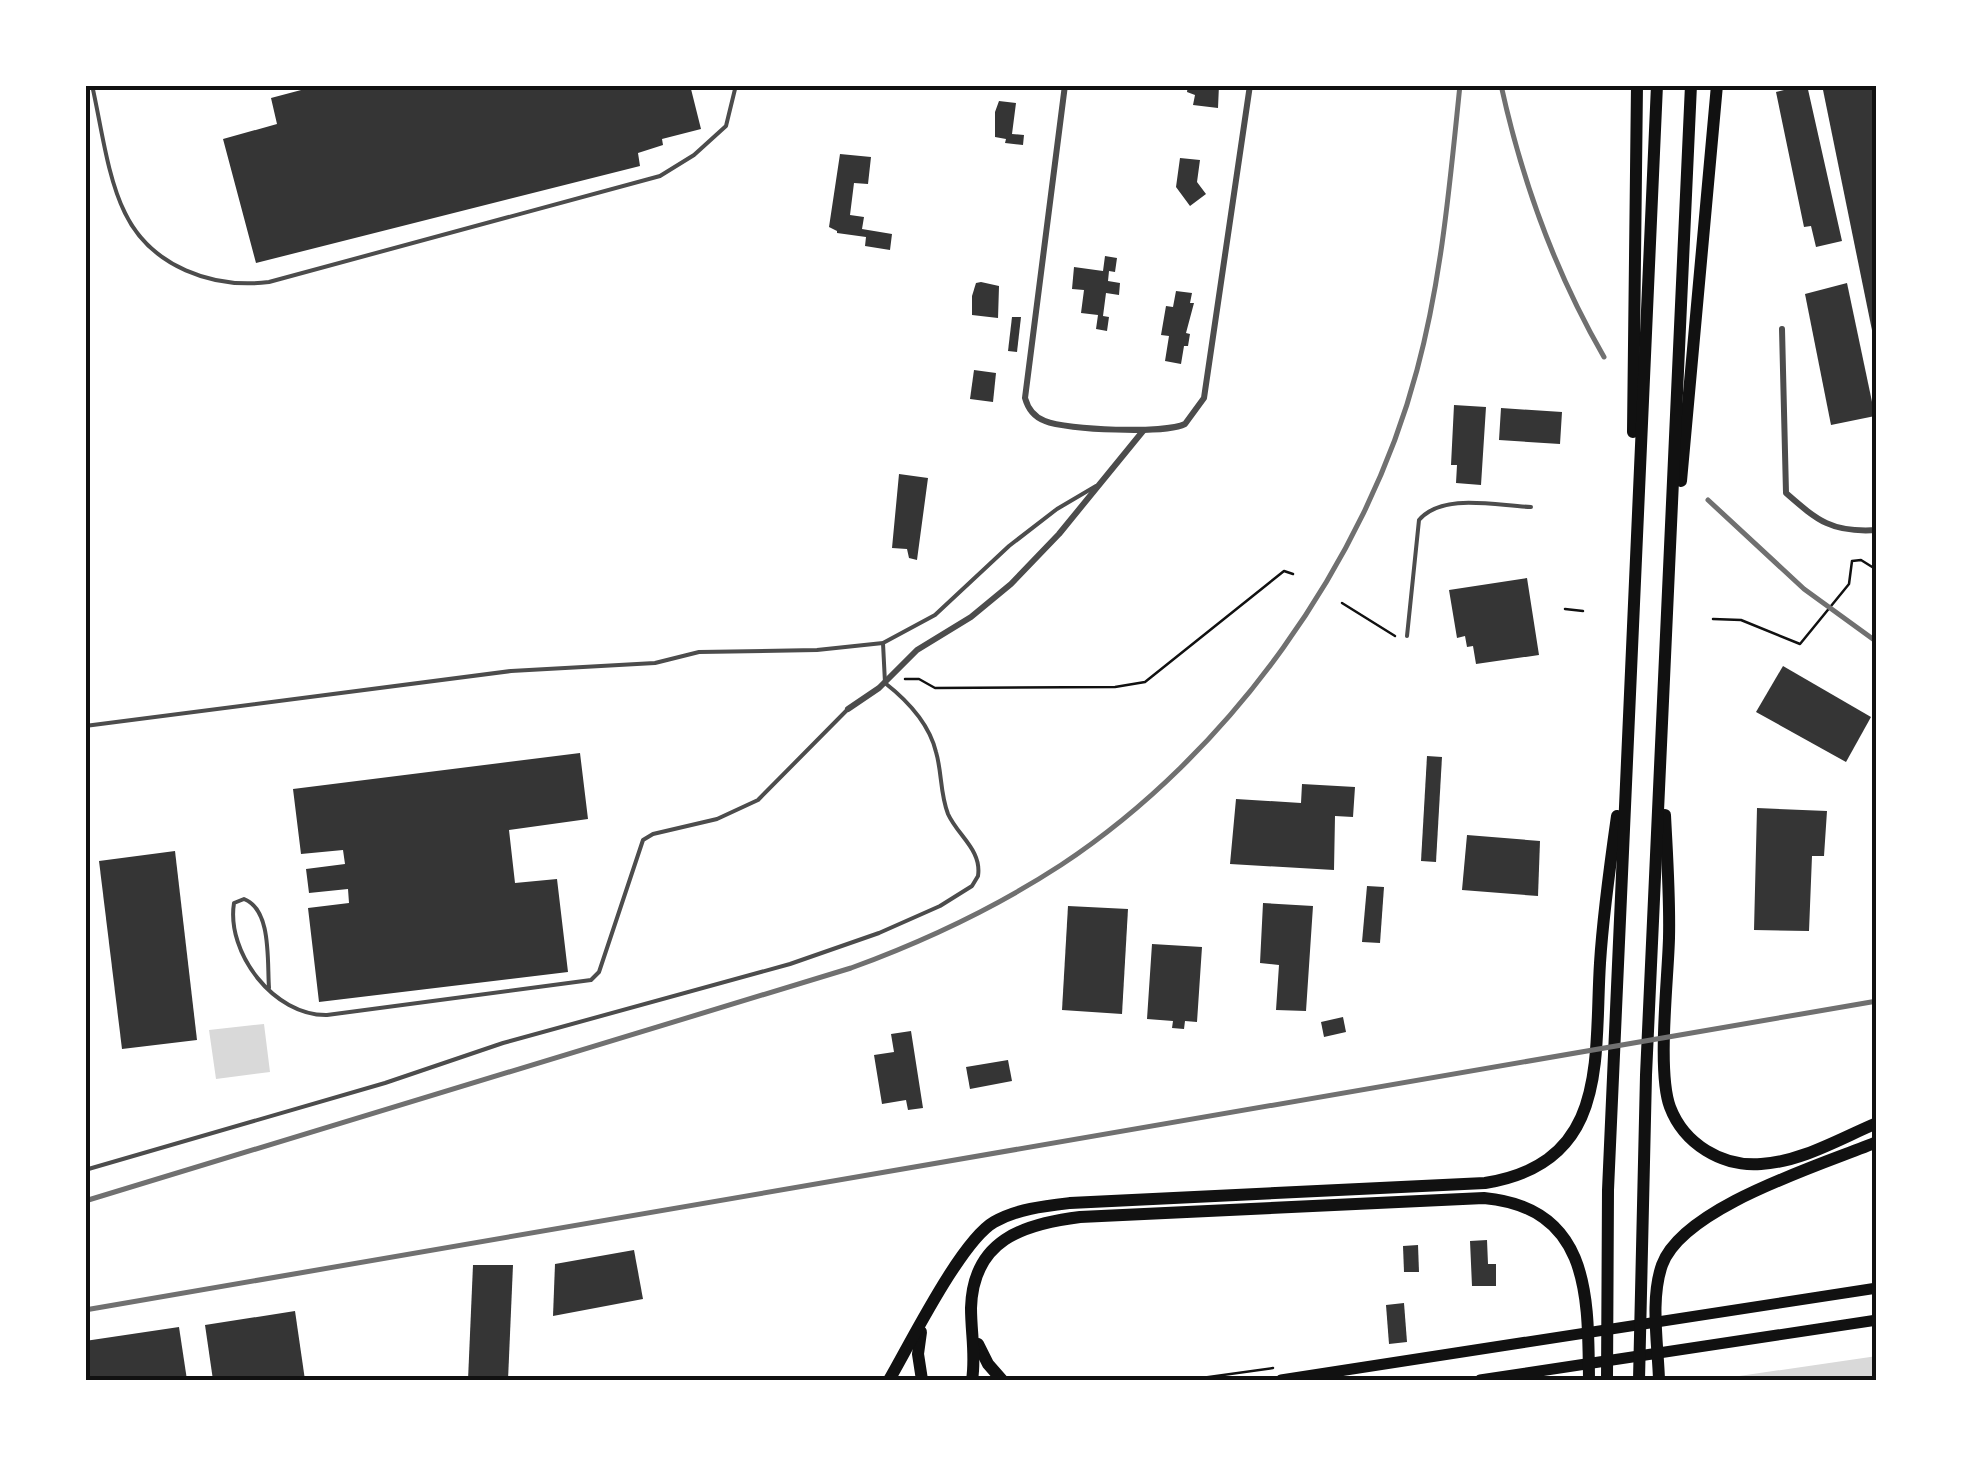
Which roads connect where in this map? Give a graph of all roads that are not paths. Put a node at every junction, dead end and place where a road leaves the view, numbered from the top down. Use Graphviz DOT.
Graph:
graph roads {
  1 [pos="92,85"];
  2 [pos="736,85"];
  3 [pos="1065,85"];
  4 [pos="1250,85"];
  5 [pos="1637,85"];
  6 [pos="1657,85"];
  7 [pos="1691,85"];
  8 [pos="1717,85"];
  9 [pos="1782,329"];
  10 [pos="1637,419"];
  11 [pos="1144,430"];
  12 [pos="1678,474"];
  13 [pos="1104,482"];
  14 [pos="1531,507"];
  15 [pos="1877,530"];
  16 [pos="1407,636"];
  17 [pos="883,642"];
  18 [pos="887,681"];
  19 [pos="848,708"];
  20 [pos="85,726"];
  21 [pos="1662,728"];
  22 [pos="1628,730"];
  23 [pos="270,988"];
  24 [pos="1877,1123"];
  25 [pos="1877,1142"];
  26 [pos="85,1170"];
  27 [pos="1877,1288"];
  28 [pos="932,1306"];
  29 [pos="1877,1320"];
  30 [pos="972,1322"];
  31 [pos="889,1380"];
  32 [pos="922,1380"];
  33 [pos="972,1380"];
  34 [pos="1002,1380"];
  35 [pos="1281,1380"];
  36 [pos="1480,1380"];
  37 [pos="1590,1380"];
  38 [pos="1607,1380"];
  39 [pos="1639,1380"];
  40 [pos="1659,1380"];
  1 -- 2 [label="lane"];
  3 -- 11 [label="street"];
  4 -- 11 [label="street"];
  5 -- 10 [label="highway"];
  6 -- 10 [label="highway"];
  7 -- 12 [label="highway"];
  8 -- 12 [label="highway"];
  9 -- 15 [label="street"];
  10 -- 22 [label="highway"];
  11 -- 13 [label="street"];
  12 -- 21 [label="highway"];
  13 -- 17 [label="lane"];
  13 -- 18 [label="street"];
  14 -- 16 [label="lane"];
  17 -- 18 [label="lane"];
  17 -- 20 [label="lane"];
  18 -- 19 [label="street"];
  18 -- 26 [label="lane"];
  19 -- 23 [label="lane"];
  21 -- 24 [label="highway"];
  21 -- 39 [label="highway"];
  22 -- 28 [label="highway"];
  22 -- 38 [label="highway"];
  23 -- 23 [label="lane"];
  25 -- 40 [label="highway"];
  27 -- 35 [label="main road"];
  28 -- 31 [label="highway"];
  28 -- 32 [label="highway"];
  29 -- 36 [label="main road"];
  30 -- 33 [label="highway"];
  30 -- 34 [label="highway"];
  30 -- 37 [label="highway"];
}
